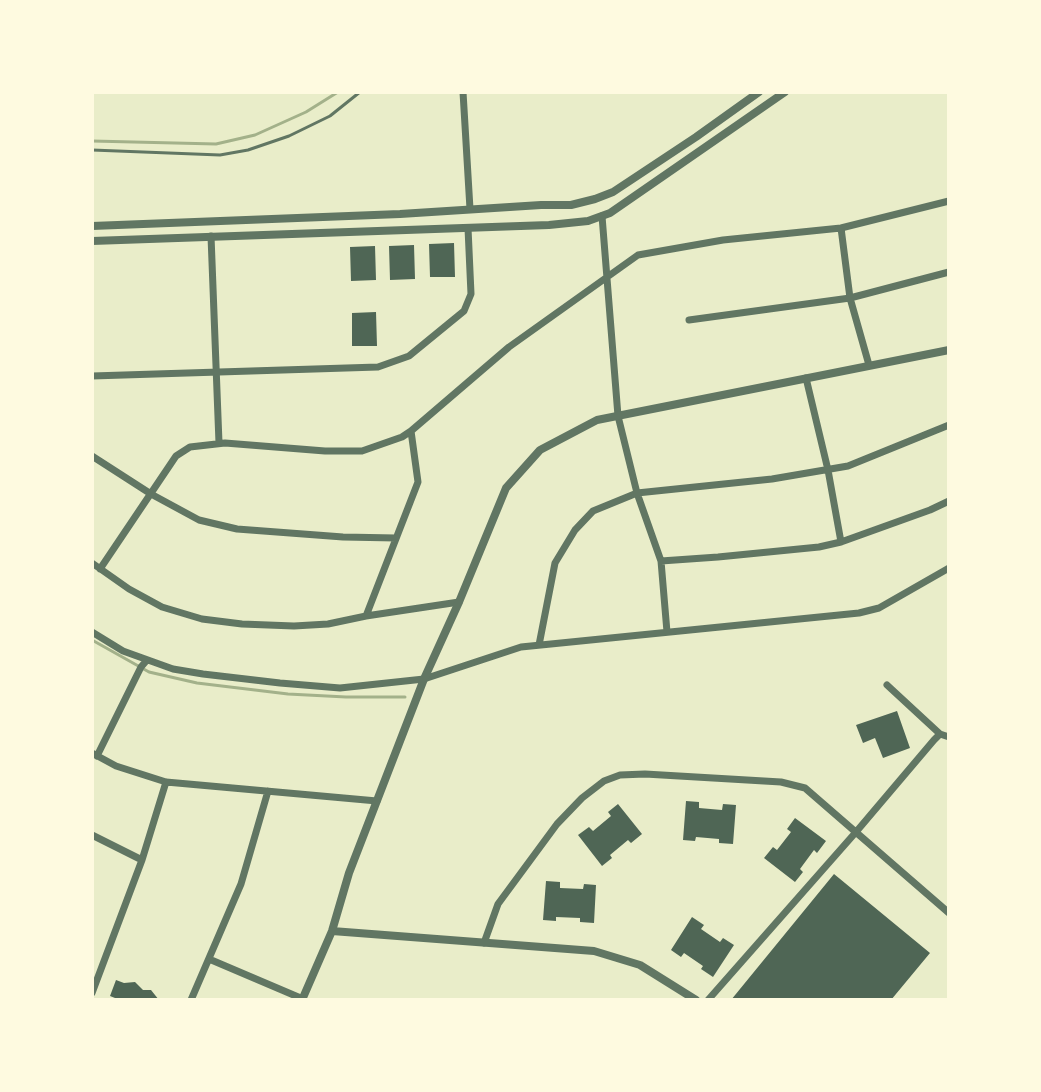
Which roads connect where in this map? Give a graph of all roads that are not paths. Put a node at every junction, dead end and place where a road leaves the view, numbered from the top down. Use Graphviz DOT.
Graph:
graph roads {
  1 [pos="360,92"];
  2 [pos="463,92"];
  3 [pos="759,92"];
  4 [pos="785,92"];
  5 [pos="92,150"];
  6 [pos="949,201"];
  7 [pos="470,209"];
  8 [pos="602,216"];
  9 [pos="92,226"];
  10 [pos="468,228"];
  11 [pos="841,228"];
  12 [pos="211,236"];
  13 [pos="92,241"];
  14 [pos="949,272"];
  15 [pos="608,275"];
  16 [pos="850,298"];
  17 [pos="689,320"];
  18 [pos="949,350"];
  19 [pos="869,365"];
  20 [pos="217,373"];
  21 [pos="92,376"];
  22 [pos="806,378"];
  23 [pos="618,416"];
  24 [pos="949,425"];
  25 [pos="411,431"];
  26 [pos="219,443"];
  27 [pos="92,456"];
  28 [pos="828,470"];
  29 [pos="637,493"];
  30 [pos="151,494"];
  31 [pos="949,501"];
  32 [pos="396,538"];
  33 [pos="841,542"];
  34 [pos="661,561"];
  35 [pos="92,563"];
  36 [pos="949,568"];
  37 [pos="100,569"];
  38 [pos="459,602"];
  39 [pos="366,616"];
  40 [pos="92,632"];
  41 [pos="667,632"];
  42 [pos="539,645"];
  43 [pos="147,660"];
  44 [pos="424,679"];
  45 [pos="887,685"];
  46 [pos="945,736"];
  47 [pos="94,754"];
  48 [pos="166,782"];
  49 [pos="268,791"];
  50 [pos="377,801"];
  51 [pos="856,832"];
  52 [pos="92,835"];
  53 [pos="142,860"];
  54 [pos="949,913"];
  55 [pos="332,931"];
  56 [pos="484,943"];
  57 [pos="209,959"];
  58 [pos="92,993"];
  59 [pos="191,1000"];
  60 [pos="302,1000"];
  61 [pos="696,1000"];
  62 [pos="708,1000"];
  1 -- 5 [label="lane"];
  2 -- 7 [label="street"];
  3 -- 7 [label="street"];
  4 -- 8 [label="street"];
  6 -- 11 [label="street"];
  7 -- 9 [label="street"];
  8 -- 10 [label="street"];
  8 -- 15 [label="street"];
  10 -- 12 [label="street"];
  10 -- 20 [label="street"];
  11 -- 15 [label="street"];
  11 -- 16 [label="street"];
  12 -- 13 [label="street"];
  12 -- 20 [label="street"];
  14 -- 16 [label="street"];
  15 -- 23 [label="street"];
  15 -- 25 [label="street"];
  16 -- 17 [label="street"];
  16 -- 19 [label="street"];
  18 -- 19 [label="street"];
  19 -- 22 [label="street"];
  20 -- 21 [label="street"];
  20 -- 26 [label="street"];
  22 -- 23 [label="street"];
  22 -- 28 [label="street"];
  23 -- 29 [label="street"];
  23 -- 38 [label="street"];
  24 -- 28 [label="street"];
  25 -- 26 [label="street"];
  25 -- 32 [label="street"];
  26 -- 30 [label="street"];
  27 -- 30 [label="street"];
  28 -- 29 [label="street"];
  28 -- 33 [label="street"];
  29 -- 34 [label="street"];
  29 -- 42 [label="street"];
  30 -- 32 [label="street"];
  30 -- 37 [label="street"];
  31 -- 33 [label="street"];
  32 -- 39 [label="street"];
  33 -- 34 [label="street"];
  34 -- 41 [label="street"];
  35 -- 37 [label="street"];
  36 -- 41 [label="street"];
  37 -- 39 [label="street"];
  38 -- 39 [label="street"];
  38 -- 44 [label="street"];
  40 -- 43 [label="street"];
  41 -- 42 [label="street"];
  42 -- 44 [label="street"];
  43 -- 44 [label="street"];
  43 -- 47 [label="street"];
  44 -- 50 [label="street"];
  45 -- 46 [label="street"];
  46 -- 51 [label="street"];
  47 -- 48 [label="street"];
  48 -- 49 [label="street"];
  48 -- 53 [label="street"];
  49 -- 50 [label="street"];
  49 -- 57 [label="street"];
  50 -- 55 [label="street"];
  51 -- 54 [label="street"];
  51 -- 56 [label="street"];
  51 -- 62 [label="street"];
  52 -- 53 [label="street"];
  53 -- 58 [label="street"];
  55 -- 56 [label="street"];
  55 -- 60 [label="street"];
  56 -- 61 [label="street"];
  57 -- 59 [label="street"];
  57 -- 60 [label="street"];
}
